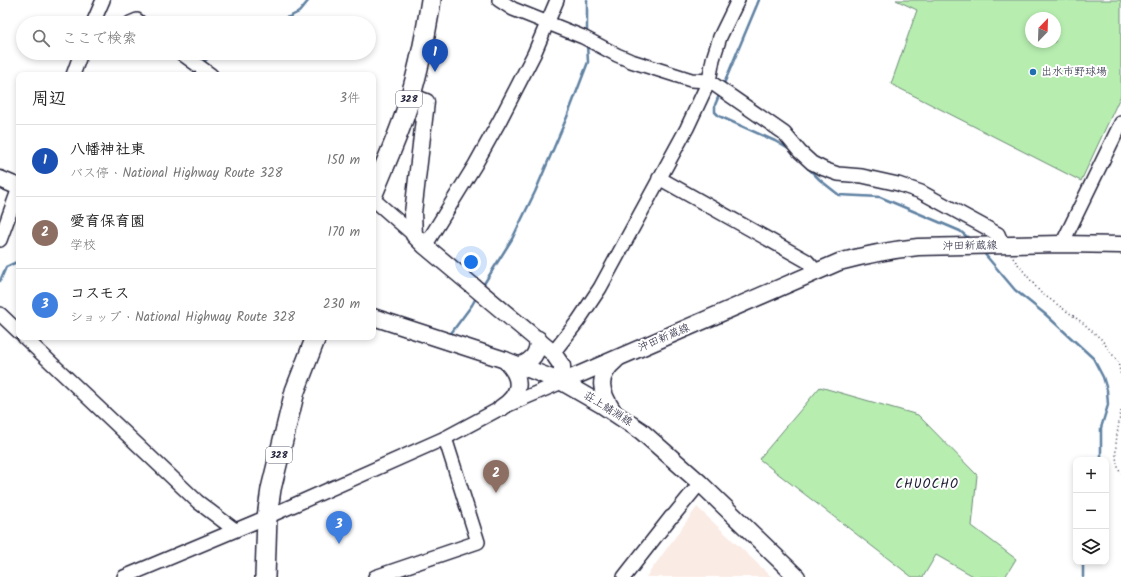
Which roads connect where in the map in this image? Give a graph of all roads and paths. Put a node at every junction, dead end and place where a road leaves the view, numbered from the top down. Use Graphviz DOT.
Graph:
graph roads {
  1 [pos="103,0"];
  2 [pos="431,0"];
  3 [pos="499,0"];
  4 [pos="557,0"];
  5 [pos="738,0"];
  6 [pos="97,16"];
  7 [pos="547,23"];
  8 [pos="79,60"];
  9 [pos="190,60"];
  10 [pos="204,70"];
  11 [pos="74,72"];
  12 [pos="709,81"];
  13 [pos="410,96"];
  14 [pos="1121,123"];
  15 [pos="659,178"];
  16 [pos="0,179"];
  17 [pos="16,186"];
  18 [pos="376,187"];
  19 [pos="16,195"];
  20 [pos="376,202"];
  21 [pos="1,237"];
  22 [pos="419,241"];
  23 [pos="1062,244"];
  24 [pos="1121,245"];
  25 [pos="1003,246"];
  26 [pos="817,272"];
  27 [pos="0,314"];
  28 [pos="376,318"];
  29 [pos="16,329"];
  30 [pos="538,339"];
  31 [pos="27,340"];
  32 [pos="315,340"];
  33 [pos="553,353"];
  34 [pos="619,357"];
  35 [pos="512,363"];
  36 [pos="1121,376"];
  37 [pos="562,382"];
  38 [pos="501,408"];
  39 [pos="1121,411"];
  40 [pos="615,413"];
  41 [pos="445,438"];
  42 [pos="1121,474"];
  43 [pos="700,483"];
  44 [pos="267,517"];
  45 [pos="235,530"];
  46 [pos="124,577"];
  47 [pos="265,577"];
  48 [pos="375,577"];
  49 [pos="624,577"];
  50 [pos="797,577"];
  1 -- 6 [label="street"];
  2 -- 13 [label="highway, 328"];
  3 -- 7 [label="street"];
  4 -- 7 [label="street"];
  5 -- 12 [label="street"];
  7 -- 12 [label="street"];
  7 -- 22 [label="street"];
  8 -- 11 [label="street"];
  9 -- 10 [label="street"];
  12 -- 15 [label="street"];
  12 -- 25 [label="street"];
  13 -- 18 [label="highway, 328"];
  13 -- 22 [label="main road"];
  14 -- 23 [label="street"];
  15 -- 26 [label="street"];
  15 -- 33 [label="street"];
  16 -- 17 [label="main road"];
  19 -- 21 [label="street"];
  20 -- 22 [label="street"];
  22 -- 30 [label="main road"];
  23 -- 24 [label="main road, 沖田新蔵線"];
  23 -- 25 [label="main road, 沖田新蔵線"];
  25 -- 26 [label="main road, 沖田新蔵線"];
  25 -- 36 [label="path"];
  26 -- 34 [label="main road, 沖田新蔵線"];
  27 -- 29 [label="street"];
  28 -- 35 [label="main road, 荘上鯖淵線"];
  30 -- 33 [label="main road"];
  30 -- 35 [label="main road"];
  31 -- 45 [label="street"];
  32 -- 44 [label="highway, 328"];
  33 -- 37 [label="main road"];
  34 -- 37 [label="main road, 沖田新蔵線"];
  34 -- 40 [label="main road"];
  35 -- 37 [label="main road, 荘上鯖淵線"];
  35 -- 38 [label="main road"];
  37 -- 38 [label="street"];
  37 -- 40 [label="main road, 荘上鯖淵線"];
  38 -- 41 [label="street"];
  39 -- 42 [label="path"];
  40 -- 43 [label="main road, 荘上鯖淵線"];
  41 -- 44 [label="street"];
  41 -- 48 [label="street"];
  43 -- 49 [label="street"];
  43 -- 50 [label="main road, 荘上鯖淵線"];
  44 -- 45 [label="street"];
  44 -- 47 [label="highway, 328"];
  45 -- 46 [label="street"];
}
